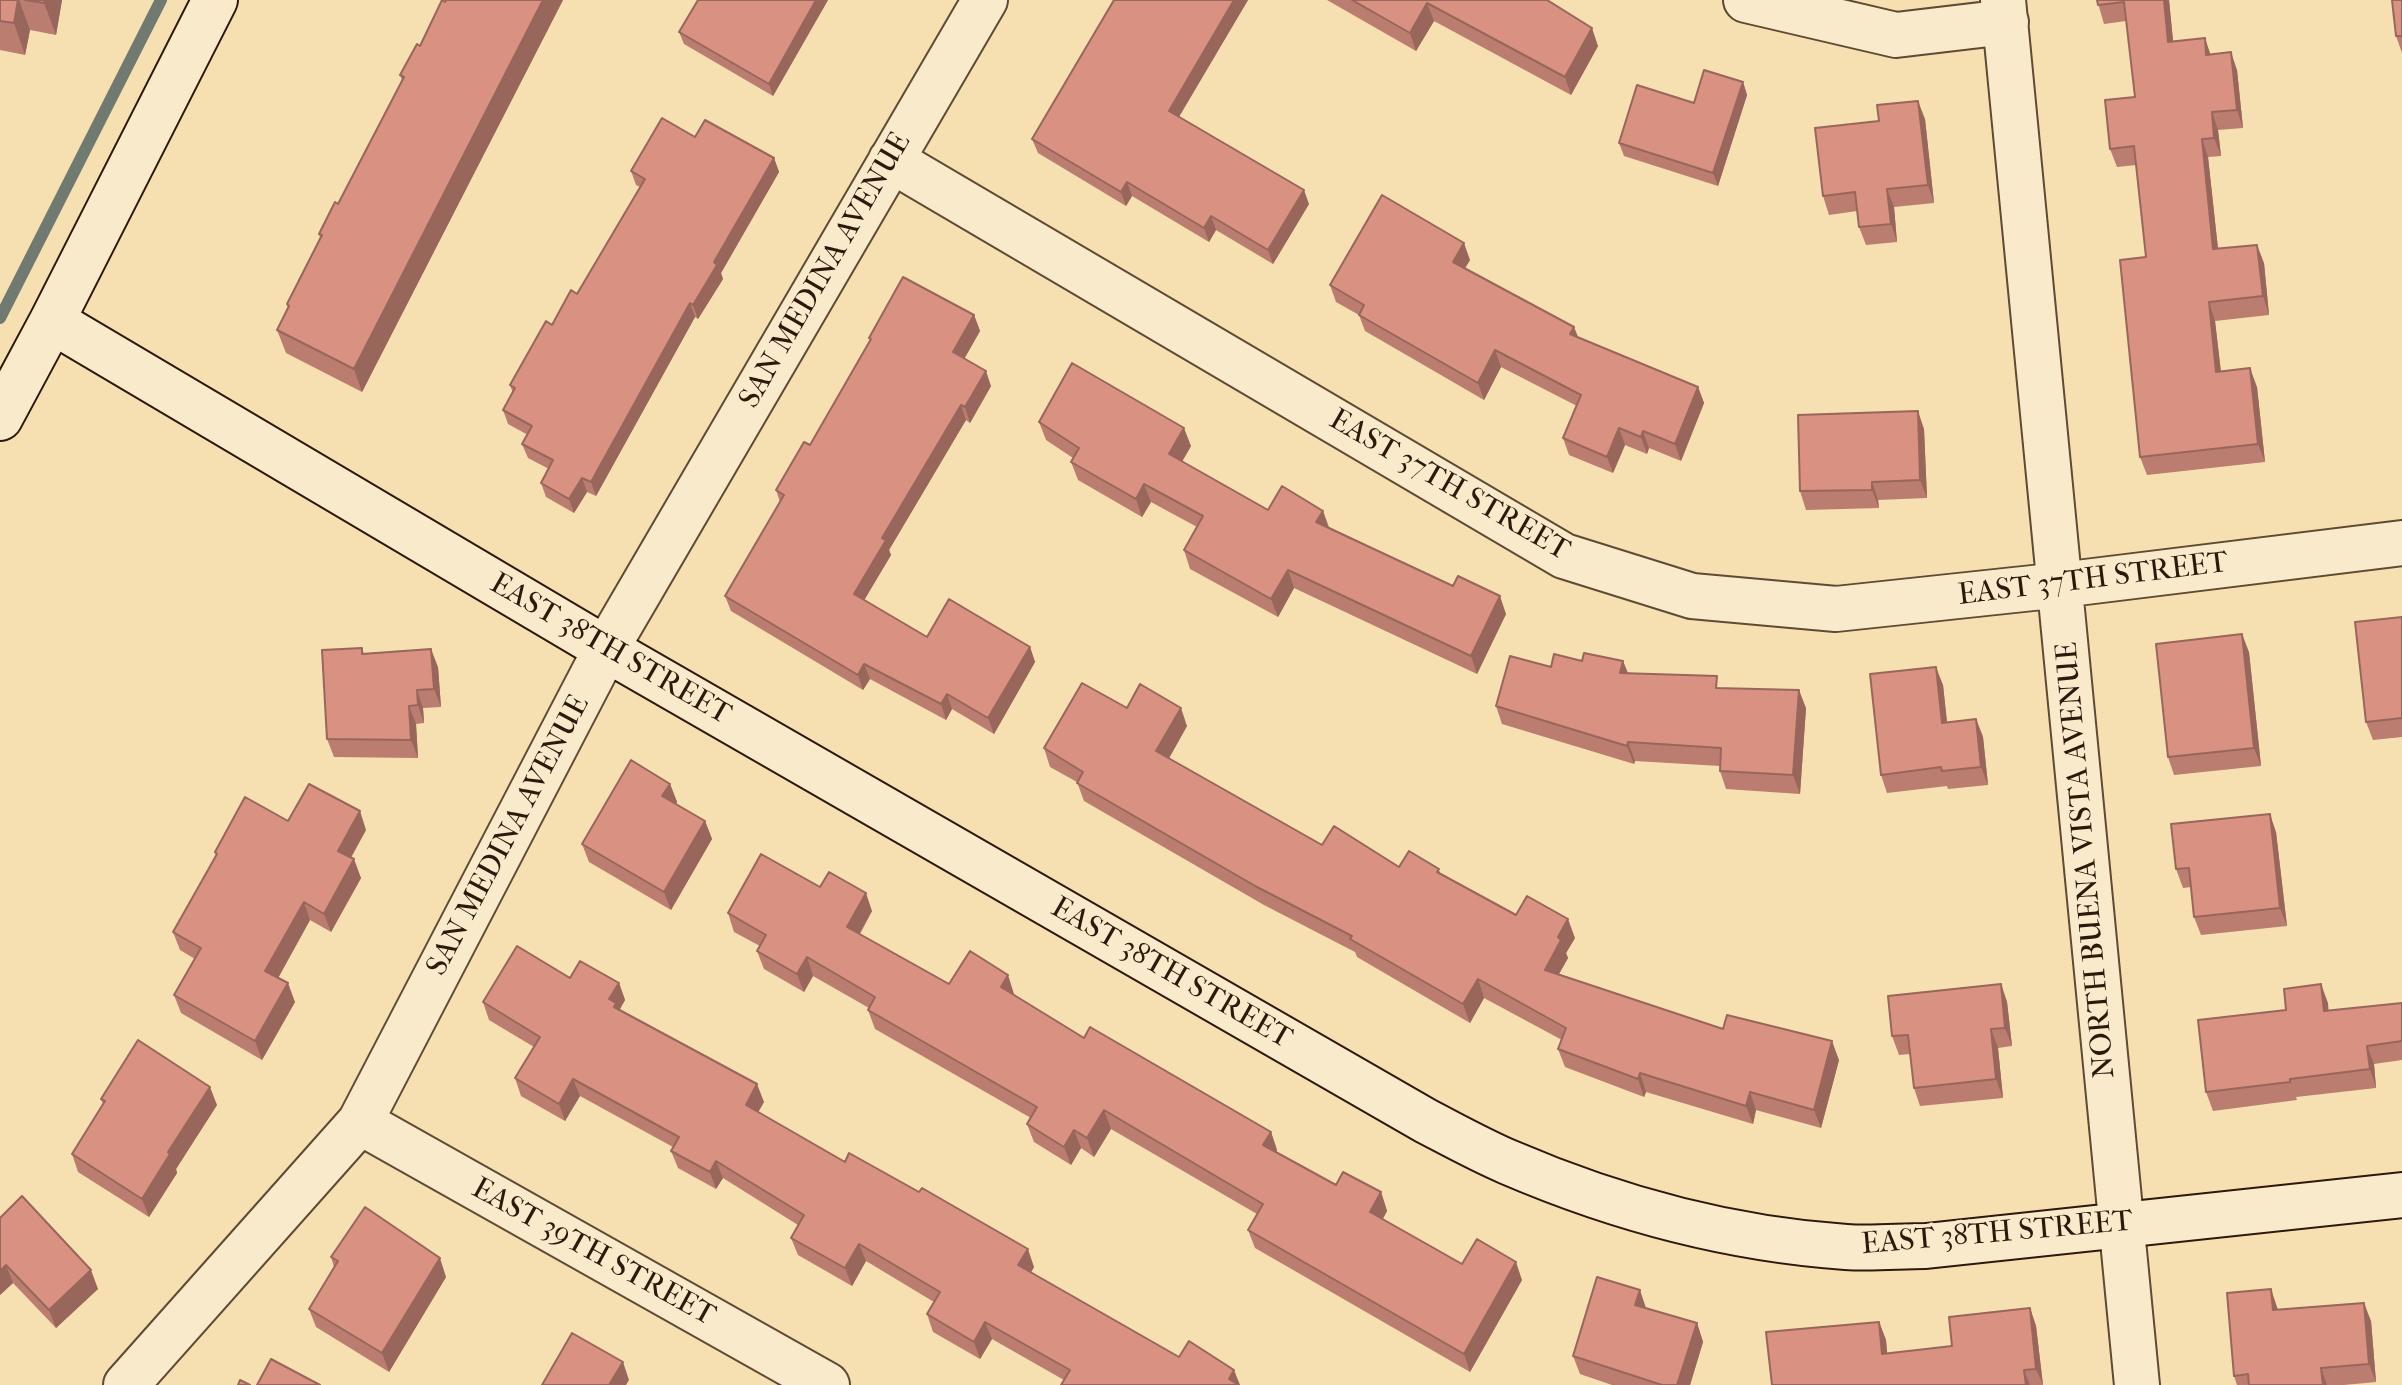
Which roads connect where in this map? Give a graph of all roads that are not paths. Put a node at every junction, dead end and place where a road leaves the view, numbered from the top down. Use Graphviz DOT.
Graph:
graph roads {
  1 [pos="215,0"];
  2 [pos="985,0"];
  3 [pos="1746,0"];
  4 [pos="2004,11"];
  5 [pos="891,160"];
  6 [pos="52,321"];
  7 [pos="0,418"];
  8 [pos="2402,543"];
  9 [pos="2061,585"];
  10 [pos="606,649"];
  11 [pos="360,1122"];
  12 [pos="2402,1195"];
  13 [pos="2122,1224"];
  14 [pos="126,1385"];
  15 [pos="827,1385"];
  16 [pos="2137,1385"];
  1 -- 6 [label="street"];
  2 -- 5 [label="street, SAN MEDINA AVENUE"];
  3 -- 4 [label="street"];
  4 -- 9 [label="street, NORTH BUENA VISTA AVENUE"];
  5 -- 9 [label="street, EAST 37TH STREET"];
  5 -- 10 [label="street, SAN MEDINA AVENUE"];
  6 -- 7 [label="street"];
  6 -- 10 [label="street, EAST 38TH STREET"];
  8 -- 9 [label="street, EAST 37TH STREET"];
  9 -- 13 [label="street, NORTH BUENA VISTA AVENUE"];
  10 -- 11 [label="street, SAN MEDINA AVENUE"];
  10 -- 13 [label="street, EAST 38TH STREET"];
  11 -- 14 [label="street, SAN MEDINA AVENUE"];
  11 -- 15 [label="street, EAST 39TH STREET"];
  12 -- 13 [label="street, EAST 38TH STREET"];
  13 -- 16 [label="street, NORTH BUENA VISTA AVENUE"];
}
